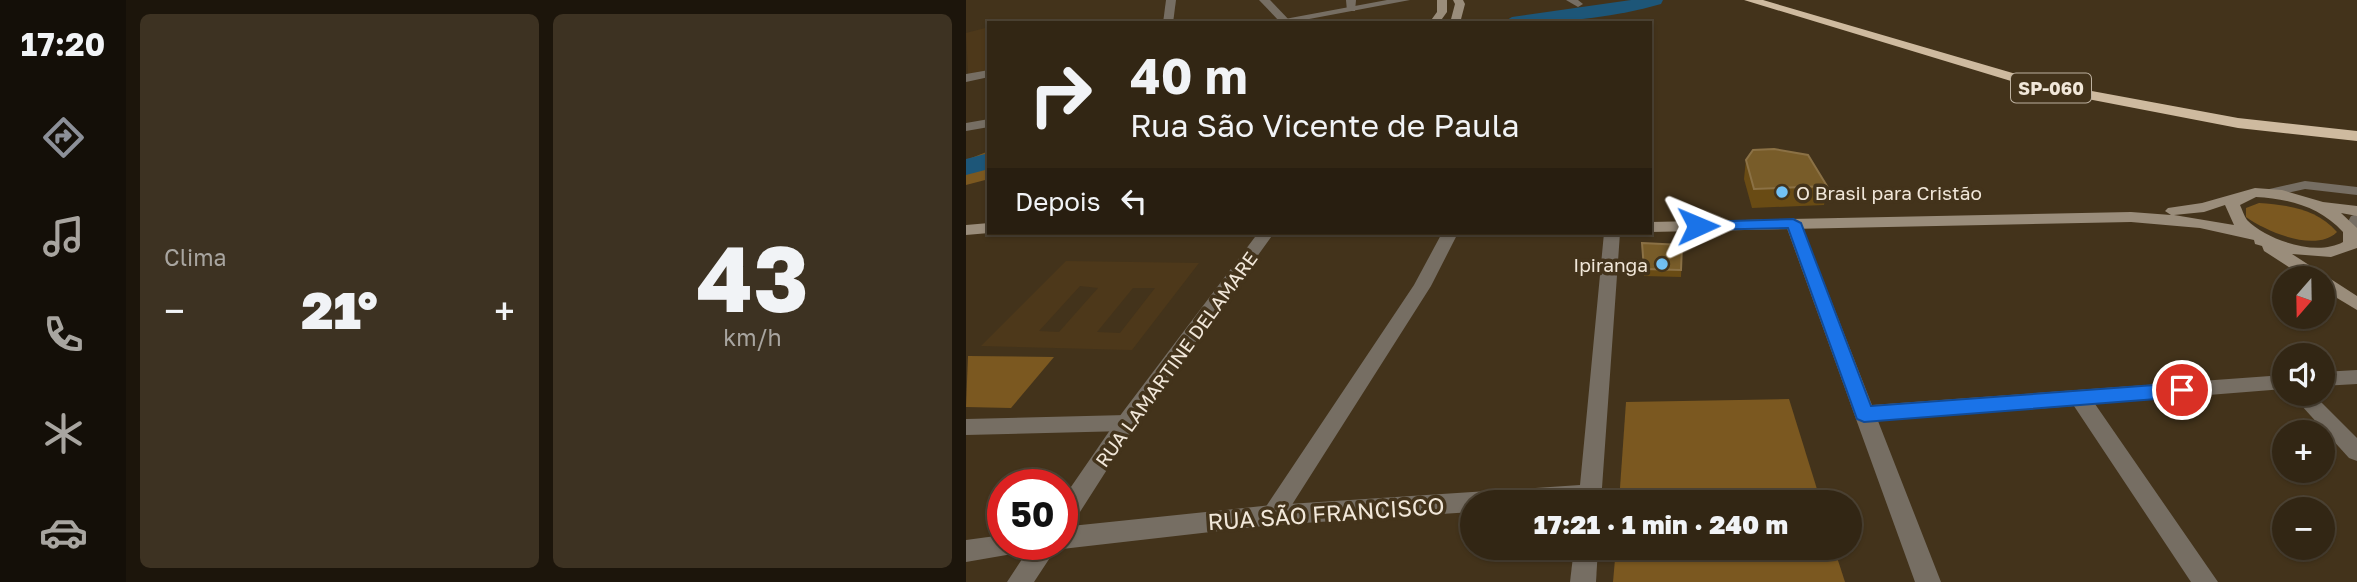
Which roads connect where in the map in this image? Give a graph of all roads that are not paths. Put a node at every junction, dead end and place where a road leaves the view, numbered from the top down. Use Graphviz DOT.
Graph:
graph roads {
  1 [pos="1171,0"];
  2 [pos="1264,0"];
  3 [pos="1405,0"];
  4 [pos="1442,0"];
  5 [pos="1458,0"];
  6 [pos="1782,0"];
  7 [pos="1751,1"];
  8 [pos="1351,4"];
  9 [pos="1168,21"];
  10 [pos="1287,21"];
  11 [pos="1435,21"];
  12 [pos="1456,21"];
  13 [pos="987,73"];
  14 [pos="966,78"];
  15 [pos="987,123"];
  16 [pos="2357,126"];
  17 [pos="966,127"];
  18 [pos="2357,136"];
  19 [pos="2357,191"];
  20 [pos="2270,193"];
  21 [pos="2244,194"];
  22 [pos="2316,205"];
  23 [pos="2357,211"];
  24 [pos="2132,217"];
  25 [pos="1793,223"];
  26 [pos="1652,227"];
  27 [pos="987,228"];
  28 [pos="966,230"];
  29 [pos="1265,235"];
  30 [pos="1449,235"];
  31 [pos="1612,235"];
  32 [pos="2264,240"];
  33 [pos="2353,240"];
  34 [pos="2301,266"];
  35 [pos="2335,290"];
  36 [pos="2357,304"];
  37 [pos="2357,377"];
  38 [pos="2335,378"];
  39 [pos="2272,383"];
  40 [pos="2080,398"];
  41 [pos="2313,406"];
  42 [pos="1864,414"];
  43 [pos="1126,423"];
  44 [pos="966,427"];
  45 [pos="2357,452"];
  46 [pos="1591,490"];
  47 [pos="1078,496"];
  48 [pos="1460,505"];
  49 [pos="1273,514"];
  50 [pos="1078,536"];
  51 [pos="987,548"];
  52 [pos="966,551"];
  53 [pos="1035,560"];
  54 [pos="1585,560"];
  55 [pos="1020,582"];
  56 [pos="1583,582"];
  57 [pos="1928,582"];
  58 [pos="2205,582"];
  1 -- 9 [label="street"];
  2 -- 10 [label="street"];
  3 -- 8 [label="street"];
  4 -- 11 [label="main road"];
  5 -- 12 [label="main road"];
  6 -- 16 [label="highway, SP-060"];
  7 -- 18 [label="highway, SP-060"];
  8 -- 10 [label="street"];
  13 -- 14 [label="street"];
  15 -- 17 [label="street"];
  19 -- 20 [label="street"];
  20 -- 21 [label="main road"];
  20 -- 22 [label="main road"];
  21 -- 24 [label="main road"];
  21 -- 32 [label="main road"];
  22 -- 23 [label="main road"];
  22 -- 33 [label="main road"];
  24 -- 25 [label="main road"];
  24 -- 32 [label="main road"];
  25 -- 26 [label="main road"];
  25 -- 42 [label="street"];
  27 -- 28 [label="main road"];
  29 -- 43 [label="street, RUA LAMARTINE DELAMARE"];
  30 -- 49 [label="street"];
  31 -- 46 [label="street"];
  32 -- 33 [label="main road"];
  32 -- 34 [label="main road"];
  35 -- 36 [label="main road"];
  37 -- 38 [label="street"];
  39 -- 40 [label="street"];
  40 -- 42 [label="street"];
  40 -- 58 [label="street"];
  41 -- 45 [label="street"];
  42 -- 57 [label="street"];
  43 -- 44 [label="street"];
  43 -- 47 [label="street, RUA LAMARTINE DELAMARE"];
  48 -- 49 [label="street, RUA SÃO FRANCISCO"];
  49 -- 50 [label="street, RUA SÃO FRANCISCO"];
  51 -- 52 [label="street"];
  53 -- 55 [label="street"];
  54 -- 56 [label="street"];
}
